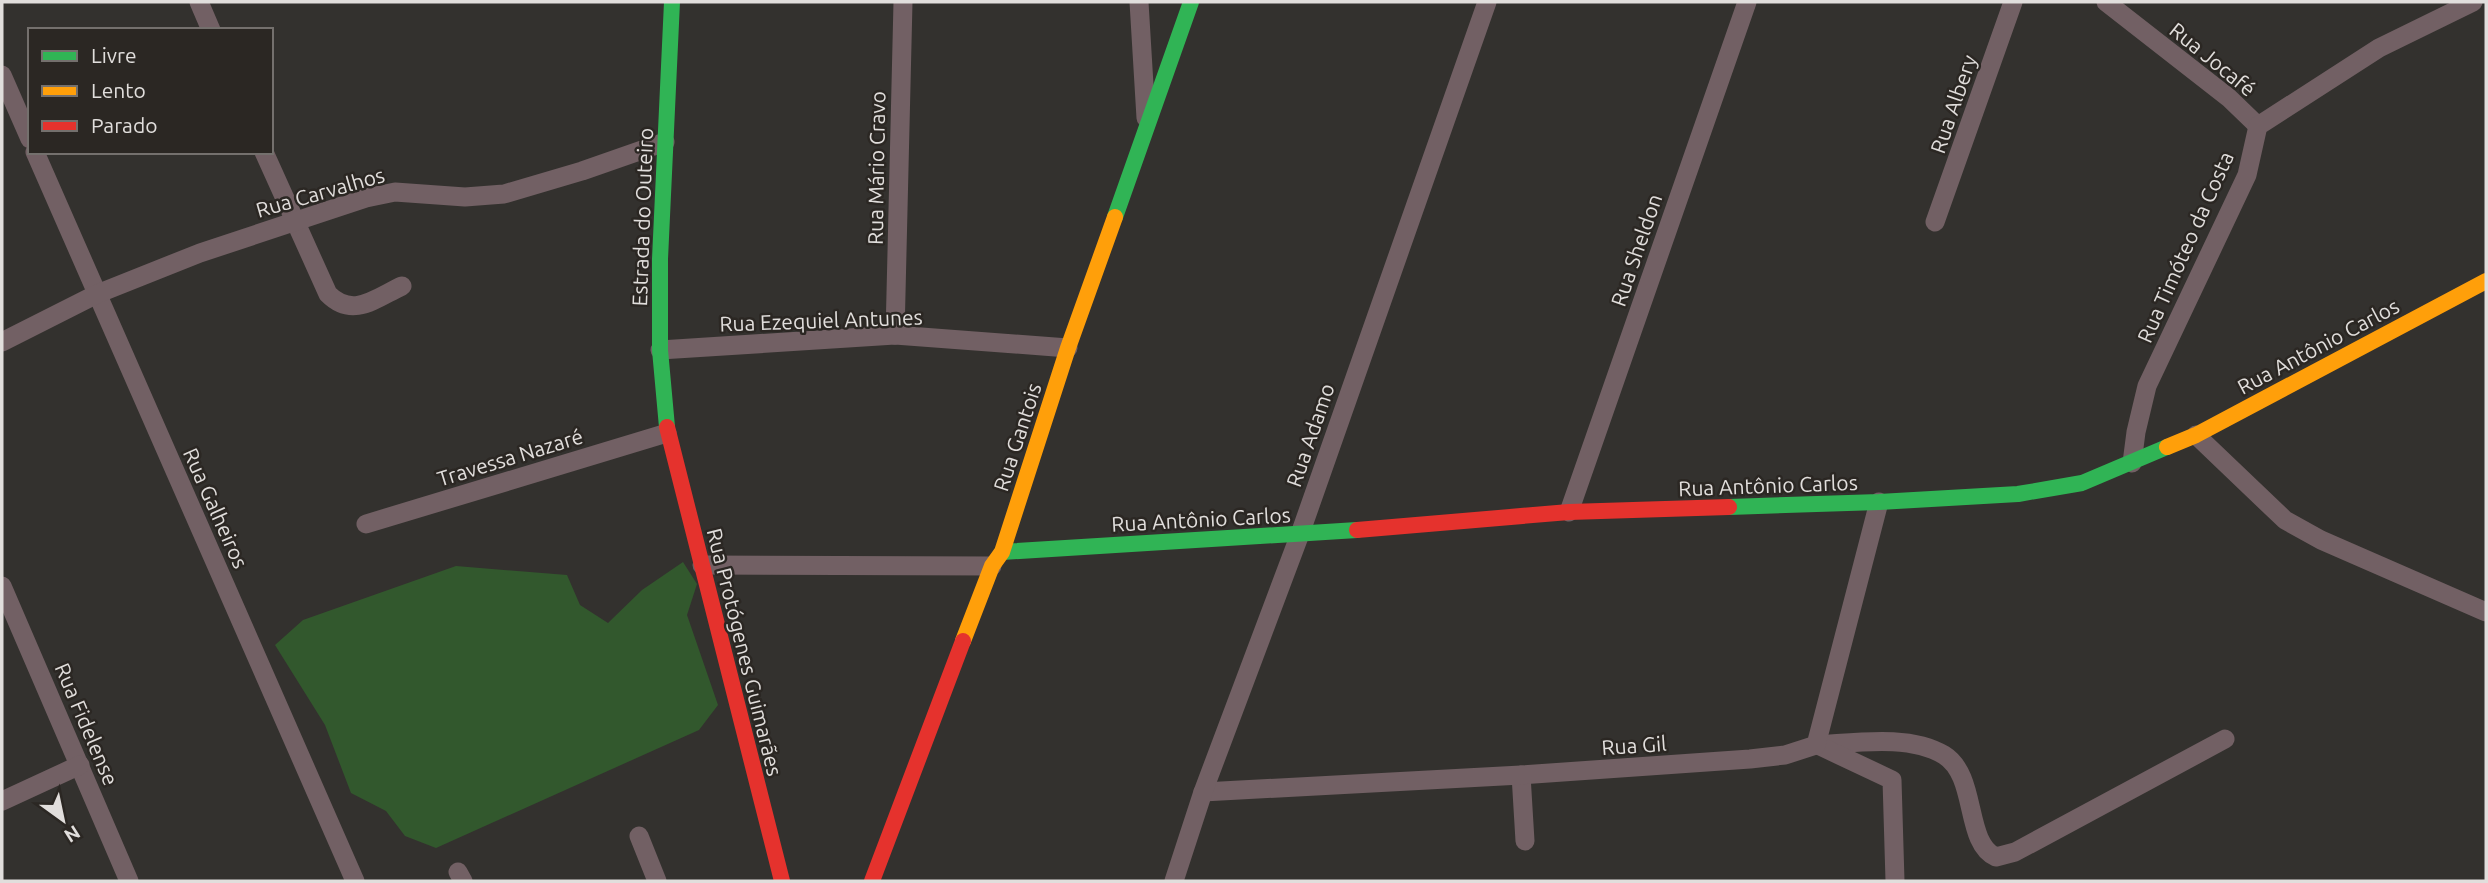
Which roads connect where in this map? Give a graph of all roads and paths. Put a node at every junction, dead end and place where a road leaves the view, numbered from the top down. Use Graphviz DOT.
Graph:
graph roads {
  1 [pos="199,2"];
  2 [pos="672,2"];
  3 [pos="903,2"];
  4 [pos="1139,2"];
  5 [pos="1191,2"];
  6 [pos="1487,2"];
  7 [pos="1746,2"];
  8 [pos="2013,2"];
  9 [pos="2106,2"];
  10 [pos="2473,2"];
  11 [pos="210,28"];
  12 [pos="2,75"];
  13 [pos="1147,126"];
  14 [pos="2258,127"];
  15 [pos="28,134"];
  16 [pos="665,142"];
  17 [pos="37,154"];
  18 [pos="265,154"];
  19 [pos="294,221"];
  20 [pos="1936,222"];
  21 [pos="2486,281"];
  22 [pos="402,286"];
  23 [pos="97,294"];
  24 [pos="895,335"];
  25 [pos="2,342"];
  26 [pos="1068,348"];
  27 [pos="660,350"];
  28 [pos="667,433"];
  29 [pos="2196,435"];
  30 [pos="2132,463"];
  31 [pos="1879,502"];
  32 [pos="1569,512"];
  33 [pos="366,524"];
  34 [pos="1300,534"];
  35 [pos="997,559"];
  36 [pos="702,565"];
  37 [pos="2,586"];
  38 [pos="2486,612"];
  39 [pos="2225,739"];
  40 [pos="1816,745"];
  41 [pos="80,765"];
  42 [pos="1521,775"];
  43 [pos="1203,792"];
  44 [pos="2,801"];
  45 [pos="639,836"];
  46 [pos="1525,841"];
  47 [pos="125,880"];
  48 [pos="355,881"];
  49 [pos="657,881"];
  50 [pos="782,881"];
  51 [pos="872,881"];
  52 [pos="1174,881"];
  53 [pos="1895,881"];
  1 -- 11 [label="street"];
  2 -- 16 [label="street, Estrada do Outeiro"];
  3 -- 24 [label="street, Rua Mário Cravo"];
  4 -- 13 [label="street"];
  5 -- 13 [label="street, Rua Gantois"];
  6 -- 34 [label="street, Rua Adamo"];
  7 -- 32 [label="street, Rua Sheldon"];
  8 -- 20 [label="street, Rua Albery"];
  9 -- 14 [label="street, Rua Jocafé"];
  10 -- 14 [label="street"];
  12 -- 15 [label="street"];
  13 -- 26 [label="street, Rua Gantois"];
  14 -- 30 [label="street, Rua Timóteo da Costa"];
  16 -- 19 [label="street, Rua Carvalhos"];
  16 -- 27 [label="street, Estrada do Outeiro"];
  17 -- 23 [label="street, Rua Galheiros"];
  18 -- 19 [label="street"];
  19 -- 22 [label="street"];
  19 -- 23 [label="street, Rua Carvalhos"];
  21 -- 29 [label="street, Rua Antônio Carlos"];
  23 -- 25 [label="street, Rua Carvalhos"];
  23 -- 48 [label="street, Rua Galheiros"];
  24 -- 26 [label="street, Rua Ezequiel Antunes"];
  24 -- 27 [label="street, Rua Ezequiel Antunes"];
  26 -- 35 [label="street, Rua Gantois"];
  27 -- 28 [label="street, Estrada do Outeiro"];
  28 -- 33 [label="street, Travessa Nazaré"];
  28 -- 36 [label="street, Rua Protógenes Guimarães"];
  29 -- 30 [label="street, Rua Antônio Carlos"];
  29 -- 38 [label="street"];
  30 -- 31 [label="street, Rua Antônio Carlos"];
  31 -- 32 [label="street, Rua Antônio Carlos"];
  31 -- 40 [label="street"];
  32 -- 34 [label="street, Rua Antônio Carlos"];
  34 -- 35 [label="street, Rua Antônio Carlos"];
  34 -- 43 [label="street, Rua Adamo"];
  35 -- 36 [label="street"];
  35 -- 51 [label="street, Rua Gantois"];
  36 -- 50 [label="street, Rua Protógenes Guimarães"];
  37 -- 41 [label="street, Rua Fidelense"];
  39 -- 40 [label="street, Rua Gil"];
  40 -- 42 [label="street, Rua Gil"];
  40 -- 53 [label="street"];
  41 -- 44 [label="street"];
  41 -- 47 [label="street, Rua Fidelense"];
  42 -- 43 [label="street, Rua Gil"];
  42 -- 46 [label="street"];
  43 -- 52 [label="street, Rua Adamo"];
  45 -- 49 [label="street"];
}
